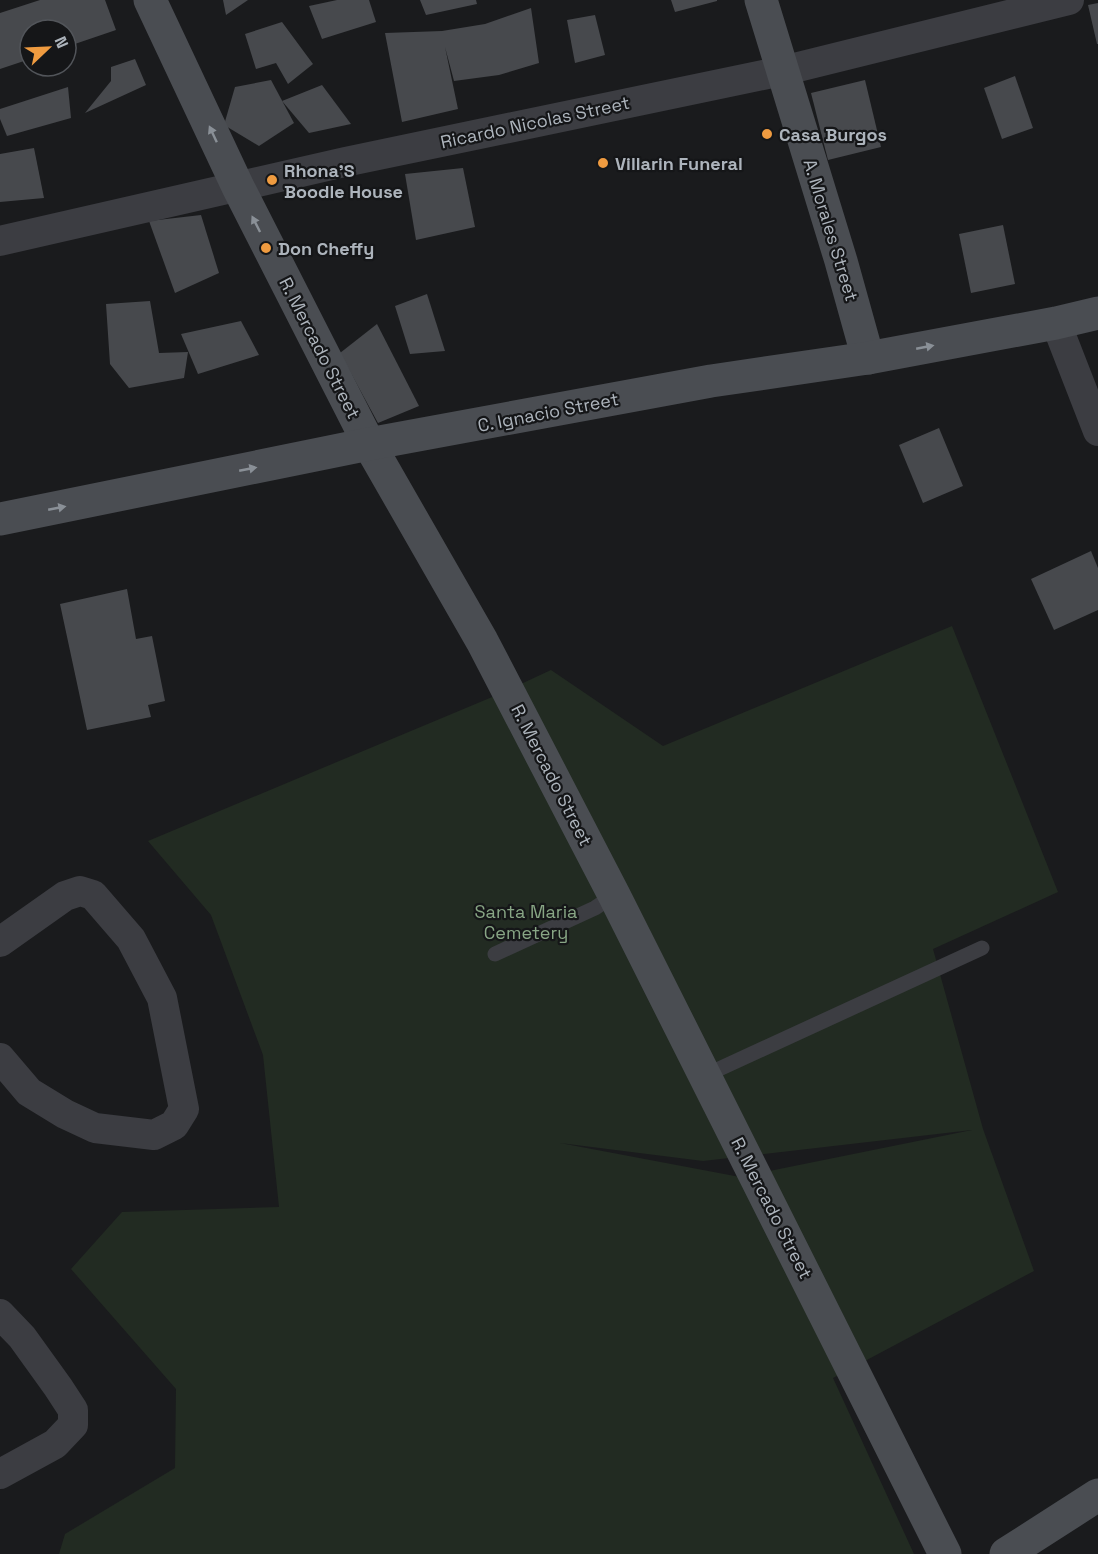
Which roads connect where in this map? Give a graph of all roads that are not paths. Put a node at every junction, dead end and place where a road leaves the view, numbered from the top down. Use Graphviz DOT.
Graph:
graph roads {
  1 [pos="150,0"];
  2 [pos="761,0"];
  3 [pos="1069,0"];
  4 [pos="782,71"];
  5 [pos="237,187"];
  6 [pos="0,241"];
  7 [pos="1098,313"];
  8 [pos="1056,323"];
  9 [pos="868,358"];
  10 [pos="1098,431"];
  11 [pos="369,444"];
  12 [pos="0,519"];
  13 [pos="615,895"];
  14 [pos="0,942"];
  15 [pos="982,948"];
  16 [pos="495,954"];
  17 [pos="0,1058"];
  18 [pos="706,1075"];
  19 [pos="0,1314"];
  20 [pos="0,1474"];
  21 [pos="1098,1495"];
  22 [pos="945,1554"];
  23 [pos="1006,1554"];
  5 -- 1 [label="street, R. Mercado Street, one-way"];
  2 -- 4 [label="street, A. Morales Street"];
  3 -- 4 [label="street, Ricardo Nicolas Street"];
  4 -- 5 [label="street, Ricardo Nicolas Street"];
  4 -- 9 [label="street, A. Morales Street"];
  5 -- 6 [label="street, Ricardo Nicolas Street"];
  11 -- 5 [label="street, R. Mercado Street, one-way"];
  7 -- 8 [label="street, C. Ignacio Street"];
  9 -- 8 [label="street, C. Ignacio Street, one-way"];
  8 -- 10 [label="street"];
  9 -- 11 [label="street, C. Ignacio Street"];
  12 -- 11 [label="street, C. Ignacio Street, one-way"];
  11 -- 13 [label="street, R. Mercado Street"];
  13 -- 16 [label="lane"];
  13 -- 18 [label="street, R. Mercado Street"];
  14 -- 17 [label="street"];
  15 -- 18 [label="lane"];
  18 -- 22 [label="street, R. Mercado Street"];
  19 -- 20 [label="street"];
  21 -- 23 [label="street"];
}
